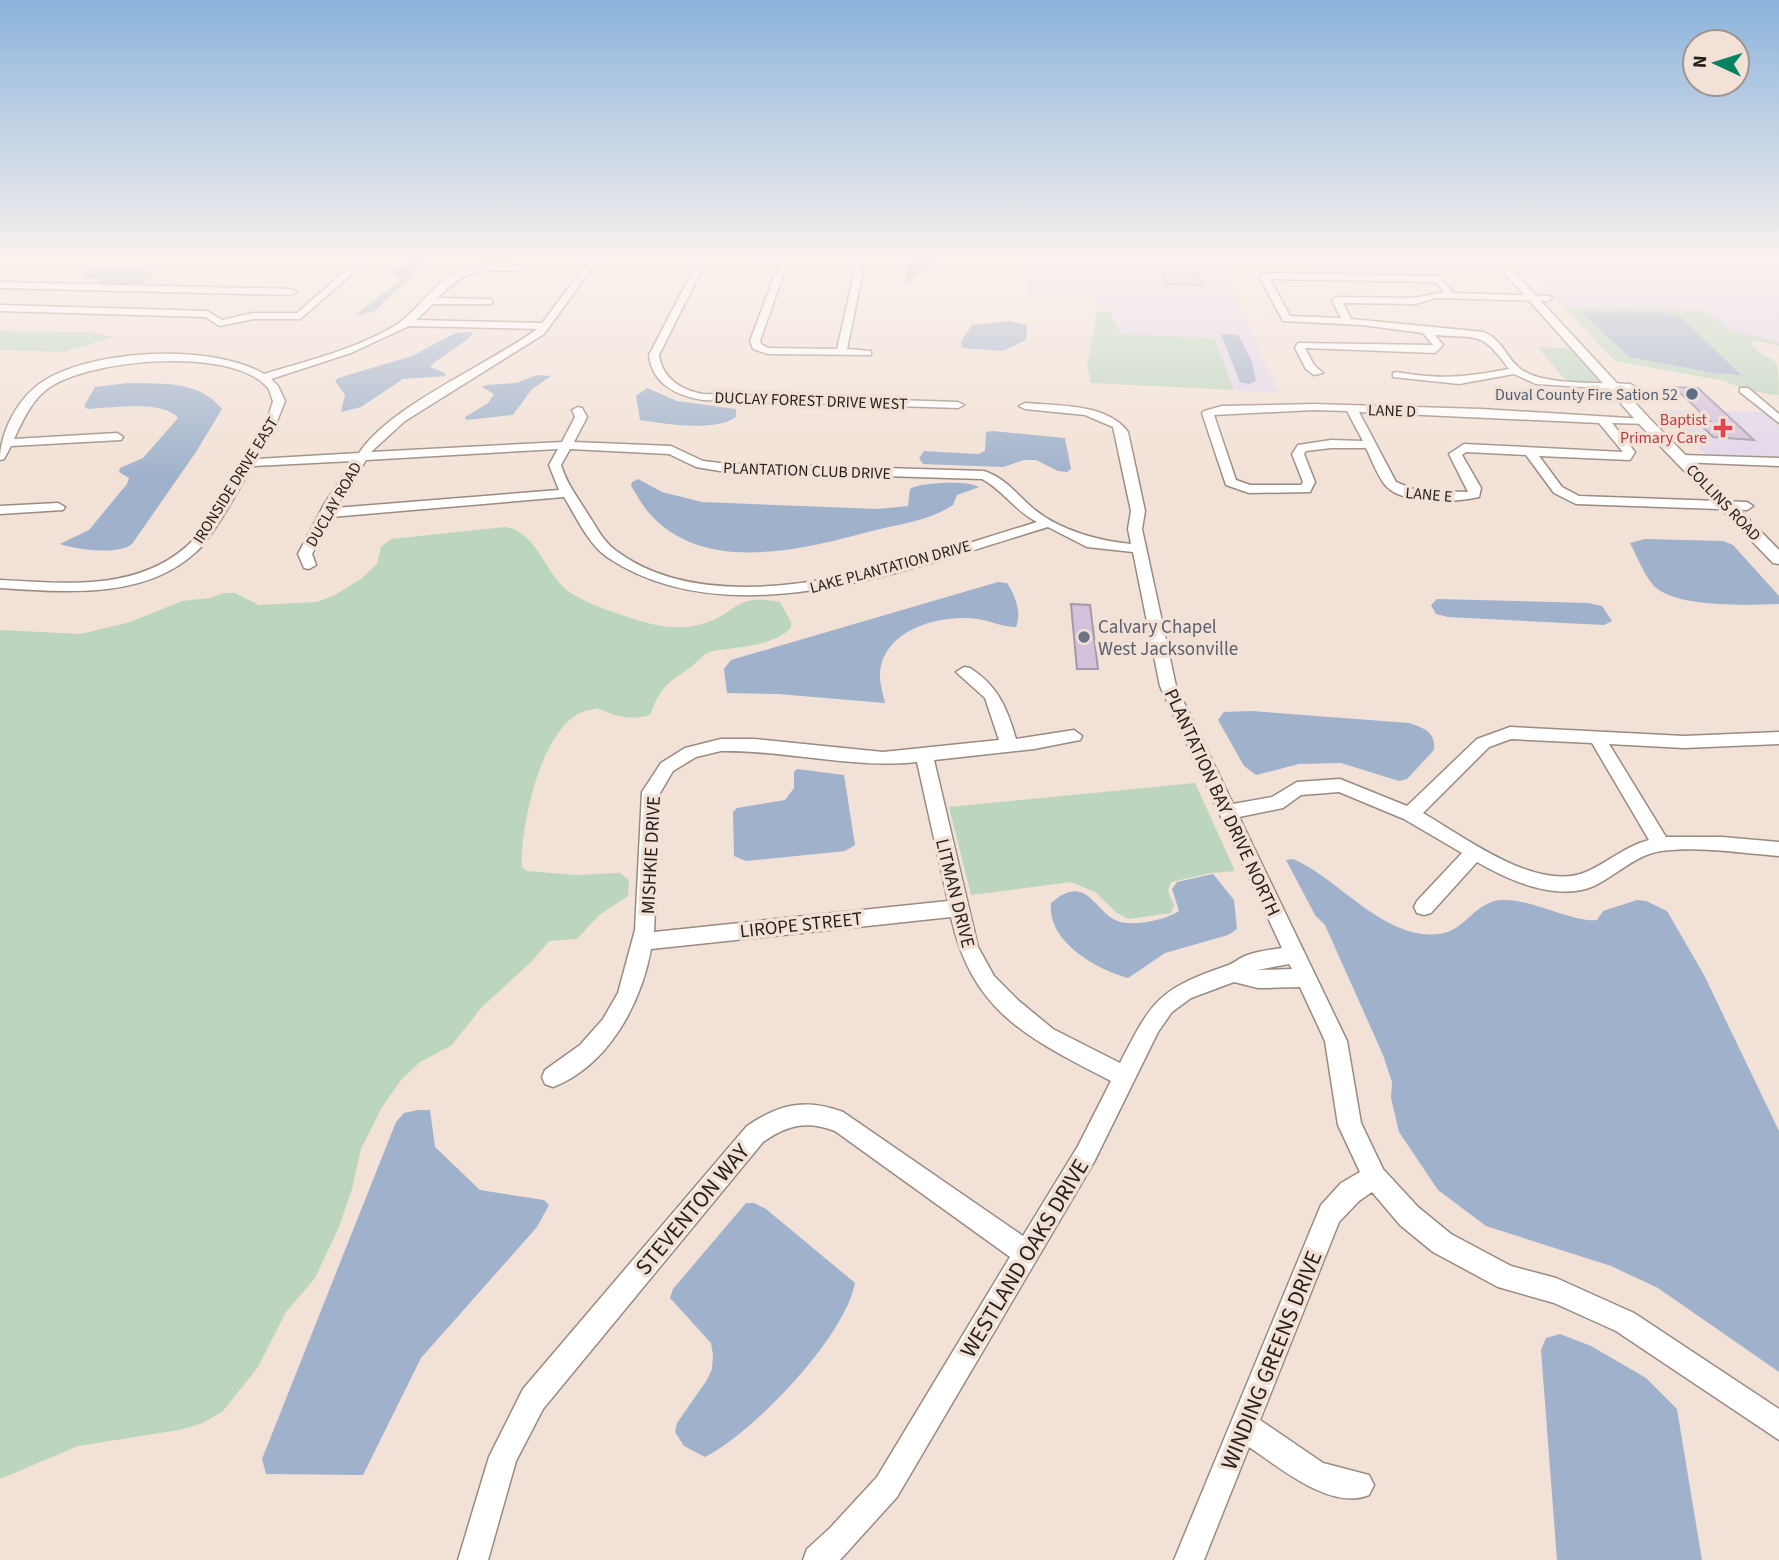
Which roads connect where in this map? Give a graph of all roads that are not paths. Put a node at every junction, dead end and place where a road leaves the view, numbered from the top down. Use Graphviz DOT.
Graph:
graph roads {
  1 [pos="387,334"];
  2 [pos="537,334"];
  3 [pos="665,334"];
  4 [pos="758,334"];
  5 [pos="845,334"];
  6 [pos="1429,334"];
  7 [pos="1477,334"];
  8 [pos="1570,334"];
  9 [pos="1576,334"];
  10 [pos="841,352"];
  11 [pos="867,354"];
  12 [pos="1516,371"];
  13 [pos="1318,373"];
  14 [pos="1397,375"];
  15 [pos="263,377"];
  16 [pos="1613,386"];
  17 [pos="1630,387"];
  18 [pos="1744,390"];
  19 [pos="958,405"];
  20 [pos="1025,406"];
  21 [pos="1351,408"];
  22 [pos="578,410"];
  23 [pos="1603,420"];
  24 [pos="1779,420"];
  25 [pos="1645,422"];
  26 [pos="117,437"];
  27 [pos="7,443"];
  28 [pos="565,445"];
  29 [pos="1371,445"];
  30 [pos="1531,453"];
  31 [pos="0,456"];
  32 [pos="361,456"];
  33 [pos="1682,459"];
  34 [pos="1700,460"];
  35 [pos="247,463"];
  36 [pos="1779,463"];
  37 [pos="568,492"];
  38 [pos="1728,506"];
  39 [pos="1747,506"];
  40 [pos="58,507"];
  41 [pos="0,510"];
  42 [pos="326,513"];
  43 [pos="1048,523"];
  44 [pos="1779,540"];
  45 [pos="1139,549"];
  46 [pos="1779,559"];
  47 [pos="309,565"];
  48 [pos="0,584"];
  49 [pos="964,672"];
  50 [pos="1074,736"];
  51 [pos="1596,737"];
  52 [pos="1779,738"];
  53 [pos="1009,745"];
  54 [pos="925,757"];
  55 [pos="1228,812"];
  56 [pos="1410,814"];
  57 [pos="1661,844"];
  58 [pos="1779,849"];
  59 [pos="1473,854"];
  60 [pos="1424,907"];
  61 [pos="956,908"];
  62 [pos="645,941"];
  63 [pos="1295,954"];
  64 [pos="1234,973"];
  65 [pos="1306,978"];
  66 [pos="553,1077"];
  67 [pos="1126,1077"];
  68 [pos="1375,1177"];
  69 [pos="1027,1254"];
  70 [pos="1244,1426"];
  71 [pos="1779,1426"];
  72 [pos="1359,1485"];
  73 [pos="473,1560"];
  74 [pos="818,1560"];
  75 [pos="1189,1560"];
  1 -- 15 [label="street"];
  2 -- 32 [label="street, DUCLAY ROAD"];
  3 -- 19 [label="street, DUCLAY FOREST DRIVE WEST"];
  4 -- 10 [label="street"];
  5 -- 10 [label="street"];
  6 -- 13 [label="street"];
  7 -- 12 [label="street"];
  8 -- 16 [label="main road, COLLINS ROAD"];
  9 -- 17 [label="main road, COLLINS ROAD"];
  10 -- 11 [label="street"];
  12 -- 14 [label="street"];
  12 -- 16 [label="street"];
  15 -- 27 [label="street"];
  15 -- 35 [label="street, IRONSIDE DRIVE EAST"];
  16 -- 17 [label="street"];
  16 -- 25 [label="main road, COLLINS ROAD"];
  17 -- 34 [label="main road, COLLINS ROAD"];
  18 -- 24 [label="street"];
  20 -- 45 [label="street, PLANTATION BAY DRIVE NORTH"];
  21 -- 23 [label="street, LANE D"];
  21 -- 29 [label="street"];
  21 -- 29 [label="street, LANE D"];
  22 -- 28 [label="street, LAKE PLANTATION DRIVE"];
  23 -- 25 [label="street, LANE D"];
  23 -- 30 [label="street"];
  25 -- 33 [label="main road, COLLINS ROAD"];
  26 -- 27 [label="street"];
  27 -- 31 [label="street"];
  28 -- 32 [label="street, PLANTATION CLUB DRIVE"];
  28 -- 37 [label="street, LAKE PLANTATION DRIVE"];
  28 -- 43 [label="street, PLANTATION CLUB DRIVE"];
  29 -- 30 [label="street, LANE E"];
  30 -- 38 [label="street"];
  32 -- 35 [label="street, PLANTATION CLUB DRIVE"];
  32 -- 42 [label="street, DUCLAY ROAD"];
  33 -- 34 [label="street"];
  33 -- 38 [label="main road, COLLINS ROAD"];
  34 -- 36 [label="street"];
  34 -- 39 [label="main road, COLLINS ROAD"];
  35 -- 48 [label="street, IRONSIDE DRIVE EAST"];
  37 -- 42 [label="street"];
  37 -- 43 [label="street, LAKE PLANTATION DRIVE"];
  38 -- 39 [label="street"];
  38 -- 46 [label="main road, COLLINS ROAD"];
  39 -- 44 [label="main road, COLLINS ROAD"];
  40 -- 41 [label="street"];
  42 -- 47 [label="street, DUCLAY ROAD"];
  43 -- 45 [label="street, PLANTATION CLUB DRIVE"];
  45 -- 55 [label="street, PLANTATION BAY DRIVE NORTH"];
  49 -- 53 [label="street"];
  50 -- 53 [label="street, MISHKIE DRIVE"];
  51 -- 52 [label="street"];
  51 -- 56 [label="street"];
  51 -- 57 [label="street"];
  53 -- 54 [label="street, MISHKIE DRIVE"];
  54 -- 61 [label="street, LITMAN DRIVE"];
  54 -- 62 [label="street, MISHKIE DRIVE"];
  55 -- 56 [label="street"];
  55 -- 63 [label="street, PLANTATION BAY DRIVE NORTH"];
  56 -- 59 [label="street"];
  57 -- 58 [label="street"];
  57 -- 59 [label="street"];
  59 -- 60 [label="street"];
  61 -- 62 [label="street, LIROPE STREET"];
  61 -- 67 [label="street, LITMAN DRIVE"];
  62 -- 66 [label="street, MISHKIE DRIVE"];
  63 -- 64 [label="street, WESTLAND OAKS DRIVE"];
  63 -- 65 [label="street, PLANTATION BAY DRIVE NORTH"];
  64 -- 65 [label="street"];
  64 -- 67 [label="street, WESTLAND OAKS DRIVE"];
  65 -- 68 [label="street, PLANTATION BAY DRIVE NORTH"];
  67 -- 69 [label="street, WESTLAND OAKS DRIVE"];
  68 -- 70 [label="street, WINDING GREENS DRIVE"];
  68 -- 71 [label="street, PLANTATION BAY DRIVE NORTH"];
  69 -- 73 [label="street, STEVENTON WAY"];
  69 -- 74 [label="street, WESTLAND OAKS DRIVE"];
  70 -- 72 [label="street"];
  70 -- 75 [label="street, WINDING GREENS DRIVE"];
}
